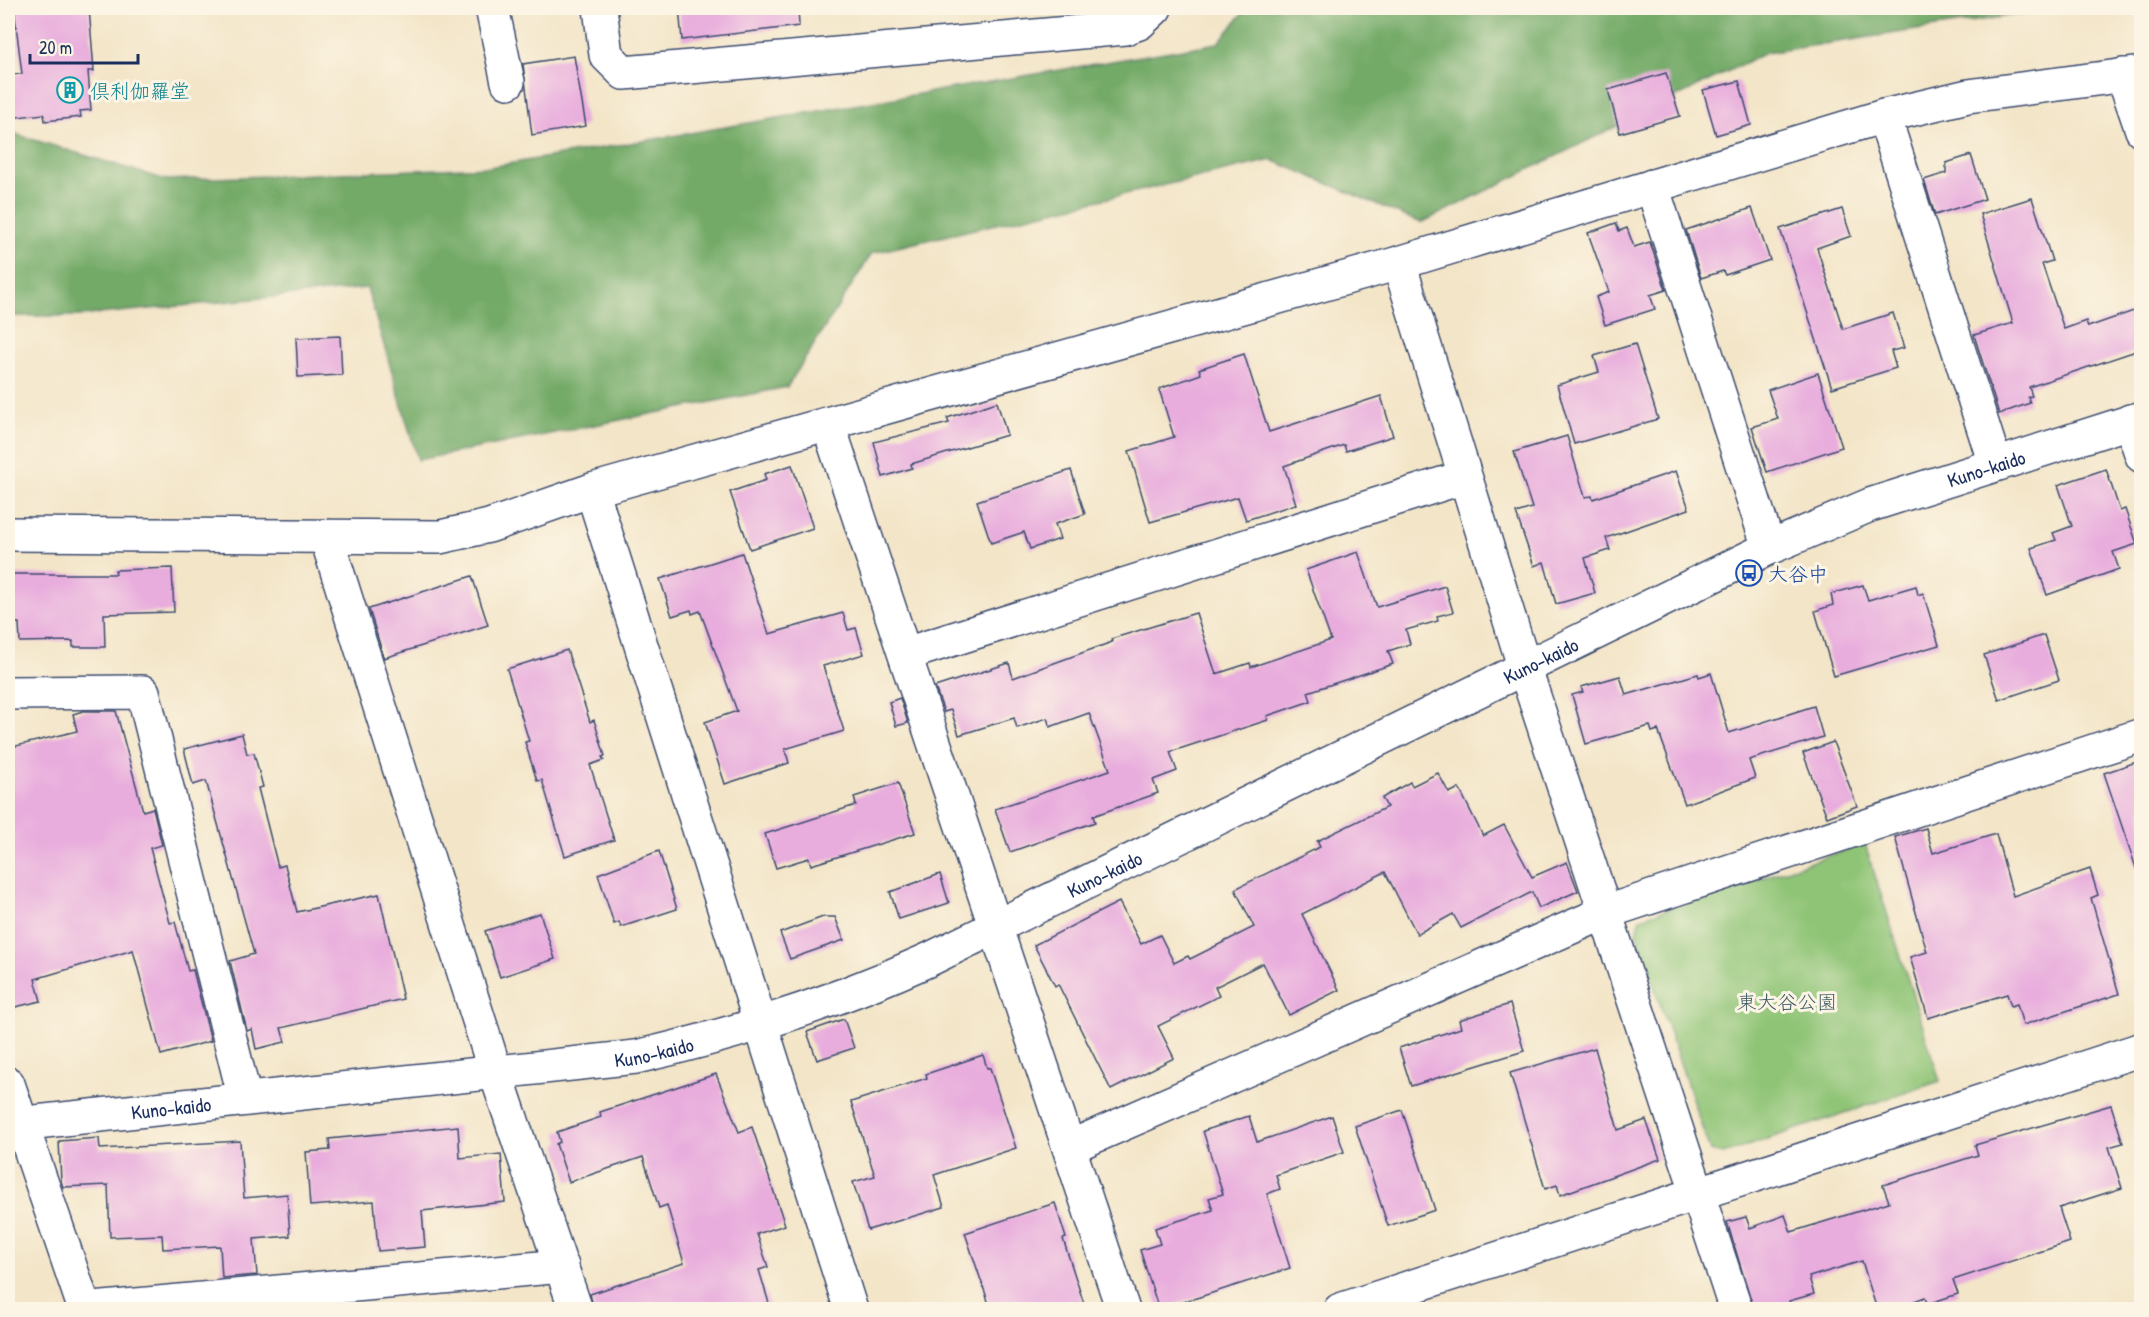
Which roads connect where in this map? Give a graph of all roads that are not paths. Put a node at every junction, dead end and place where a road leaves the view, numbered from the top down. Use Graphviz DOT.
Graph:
graph roads {
  1 [pos="492,8"];
  2 [pos="600,8"];
  3 [pos="1155,8"];
  4 [pos="2133,74"];
  5 [pos="508,82"];
  6 [pos="1884,116"];
  7 [pos="2142,130"];
  8 [pos="1652,186"];
  9 [pos="1399,263"];
  10 [pos="2136,419"];
  11 [pos="828,424"];
  12 [pos="2142,456"];
  13 [pos="1995,464"];
  14 [pos="1464,477"];
  15 [pos="592,490"];
  16 [pos="8,534"];
  17 [pos="326,536"];
  18 [pos="1769,548"];
  19 [pos="906,654"];
  20 [pos="1524,666"];
  21 [pos="8,693"];
  22 [pos="2142,735"];
  23 [pos="1606,912"];
  24 [pos="995,926"];
  25 [pos="762,1025"];
  26 [pos="2142,1049"];
  27 [pos="495,1071"];
  28 [pos="8,1084"];
  29 [pos="244,1100"];
  30 [pos="13,1125"];
  31 [pos="1070,1147"];
  32 [pos="1698,1194"];
  33 [pos="561,1266"];
  34 [pos="84,1309"];
  35 [pos="576,1310"];
  36 [pos="851,1310"];
  37 [pos="1123,1310"];
  38 [pos="1340,1310"];
  39 [pos="1736,1310"];
  1 -- 5 [label="street"];
  2 -- 3 [label="street"];
  4 -- 6 [label="street"];
  4 -- 7 [label="street"];
  6 -- 8 [label="street"];
  6 -- 13 [label="street"];
  8 -- 9 [label="street"];
  8 -- 18 [label="street"];
  9 -- 11 [label="street"];
  9 -- 14 [label="street"];
  10 -- 12 [label="street"];
  10 -- 13 [label="street, Kuno-kaido"];
  11 -- 15 [label="street"];
  11 -- 19 [label="street"];
  13 -- 18 [label="street, Kuno-kaido"];
  14 -- 19 [label="street"];
  14 -- 20 [label="street"];
  15 -- 17 [label="street"];
  15 -- 25 [label="street"];
  16 -- 17 [label="street"];
  17 -- 27 [label="street"];
  18 -- 20 [label="street, Kuno-kaido"];
  19 -- 24 [label="street"];
  20 -- 23 [label="street"];
  20 -- 24 [label="street, Kuno-kaido"];
  21 -- 29 [label="street"];
  22 -- 23 [label="street"];
  23 -- 31 [label="street"];
  23 -- 32 [label="street"];
  24 -- 25 [label="street, Kuno-kaido"];
  24 -- 31 [label="street"];
  25 -- 27 [label="street, Kuno-kaido"];
  25 -- 36 [label="street"];
  26 -- 32 [label="street"];
  27 -- 29 [label="street, Kuno-kaido"];
  27 -- 33 [label="street"];
  28 -- 30 [label="street"];
  29 -- 30 [label="street, Kuno-kaido"];
  30 -- 34 [label="street"];
  31 -- 37 [label="street"];
  32 -- 38 [label="street"];
  32 -- 39 [label="street"];
  33 -- 34 [label="street"];
  33 -- 35 [label="street"];
}
